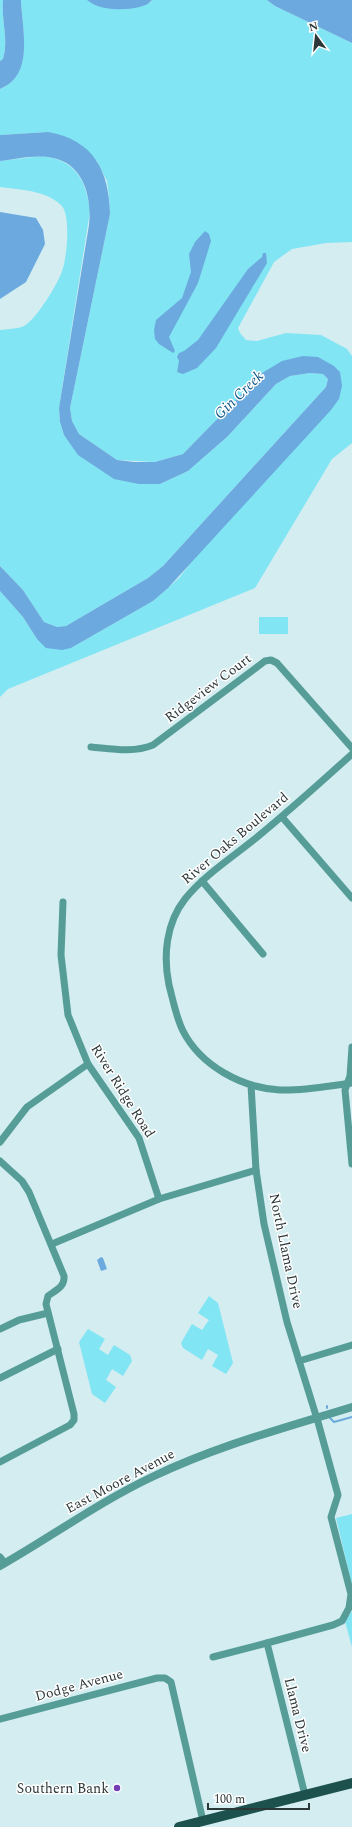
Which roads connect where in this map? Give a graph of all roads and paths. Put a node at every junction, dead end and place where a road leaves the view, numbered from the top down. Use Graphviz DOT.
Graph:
graph roads {
  1 [pos="92,747"];
  2 [pos="352,748"];
  3 [pos="352,754"];
  4 [pos="282,817"];
  5 [pos="202,882"];
  6 [pos="352,898"];
  7 [pos="63,902"];
  8 [pos="263,954"];
  9 [pos="352,1047"];
  10 [pos="88,1064"];
  11 [pos="350,1083"];
  12 [pos="252,1085"];
  13 [pos="0,1142"];
  14 [pos="0,1161"];
  15 [pos="352,1164"];
  16 [pos="256,1170"];
  17 [pos="159,1199"];
  18 [pos="52,1244"];
  19 [pos="48,1312"];
  20 [pos="0,1329"];
  21 [pos="352,1345"];
  22 [pos="58,1349"];
  23 [pos="299,1361"];
  24 [pos="0,1378"];
  25 [pos="352,1407"];
  26 [pos="317,1418"];
  27 [pos="0,1462"];
  28 [pos="2,1562"];
  29 [pos="267,1643"];
  30 [pos="213,1657"];
  31 [pos="0,1719"];
  32 [pos="352,1783"];
  33 [pos="305,1795"];
  34 [pos="203,1821"];
  35 [pos="179,1827"];
  1 -- 2 [label="street, Ridgeview Court"];
  3 -- 4 [label="street, River Oaks Boulevard"];
  4 -- 5 [label="street, River Oaks Boulevard"];
  4 -- 6 [label="street"];
  5 -- 8 [label="street"];
  5 -- 12 [label="street, River Oaks Boulevard"];
  7 -- 10 [label="street, River Ridge Road"];
  9 -- 11 [label="street"];
  10 -- 13 [label="street"];
  10 -- 17 [label="street, River Ridge Road"];
  11 -- 12 [label="street, River Oaks Boulevard"];
  11 -- 15 [label="street"];
  12 -- 16 [label="street, North Llama Drive"];
  14 -- 18 [label="street"];
  16 -- 17 [label="street"];
  16 -- 23 [label="street, North Llama Drive"];
  17 -- 18 [label="street"];
  18 -- 19 [label="street"];
  19 -- 20 [label="street"];
  19 -- 22 [label="street"];
  21 -- 23 [label="street"];
  22 -- 24 [label="street"];
  22 -- 27 [label="street"];
  23 -- 26 [label="street, North Llama Drive"];
  25 -- 26 [label="street, East Moore Avenue"];
  26 -- 28 [label="street, East Moore Avenue"];
  26 -- 29 [label="street"];
  29 -- 30 [label="street"];
  29 -- 33 [label="street, Llama Drive"];
  31 -- 34 [label="street, Dodge Avenue"];
  32 -- 33 [label="main road"];
  33 -- 34 [label="main road"];
  34 -- 35 [label="main road"];
}
